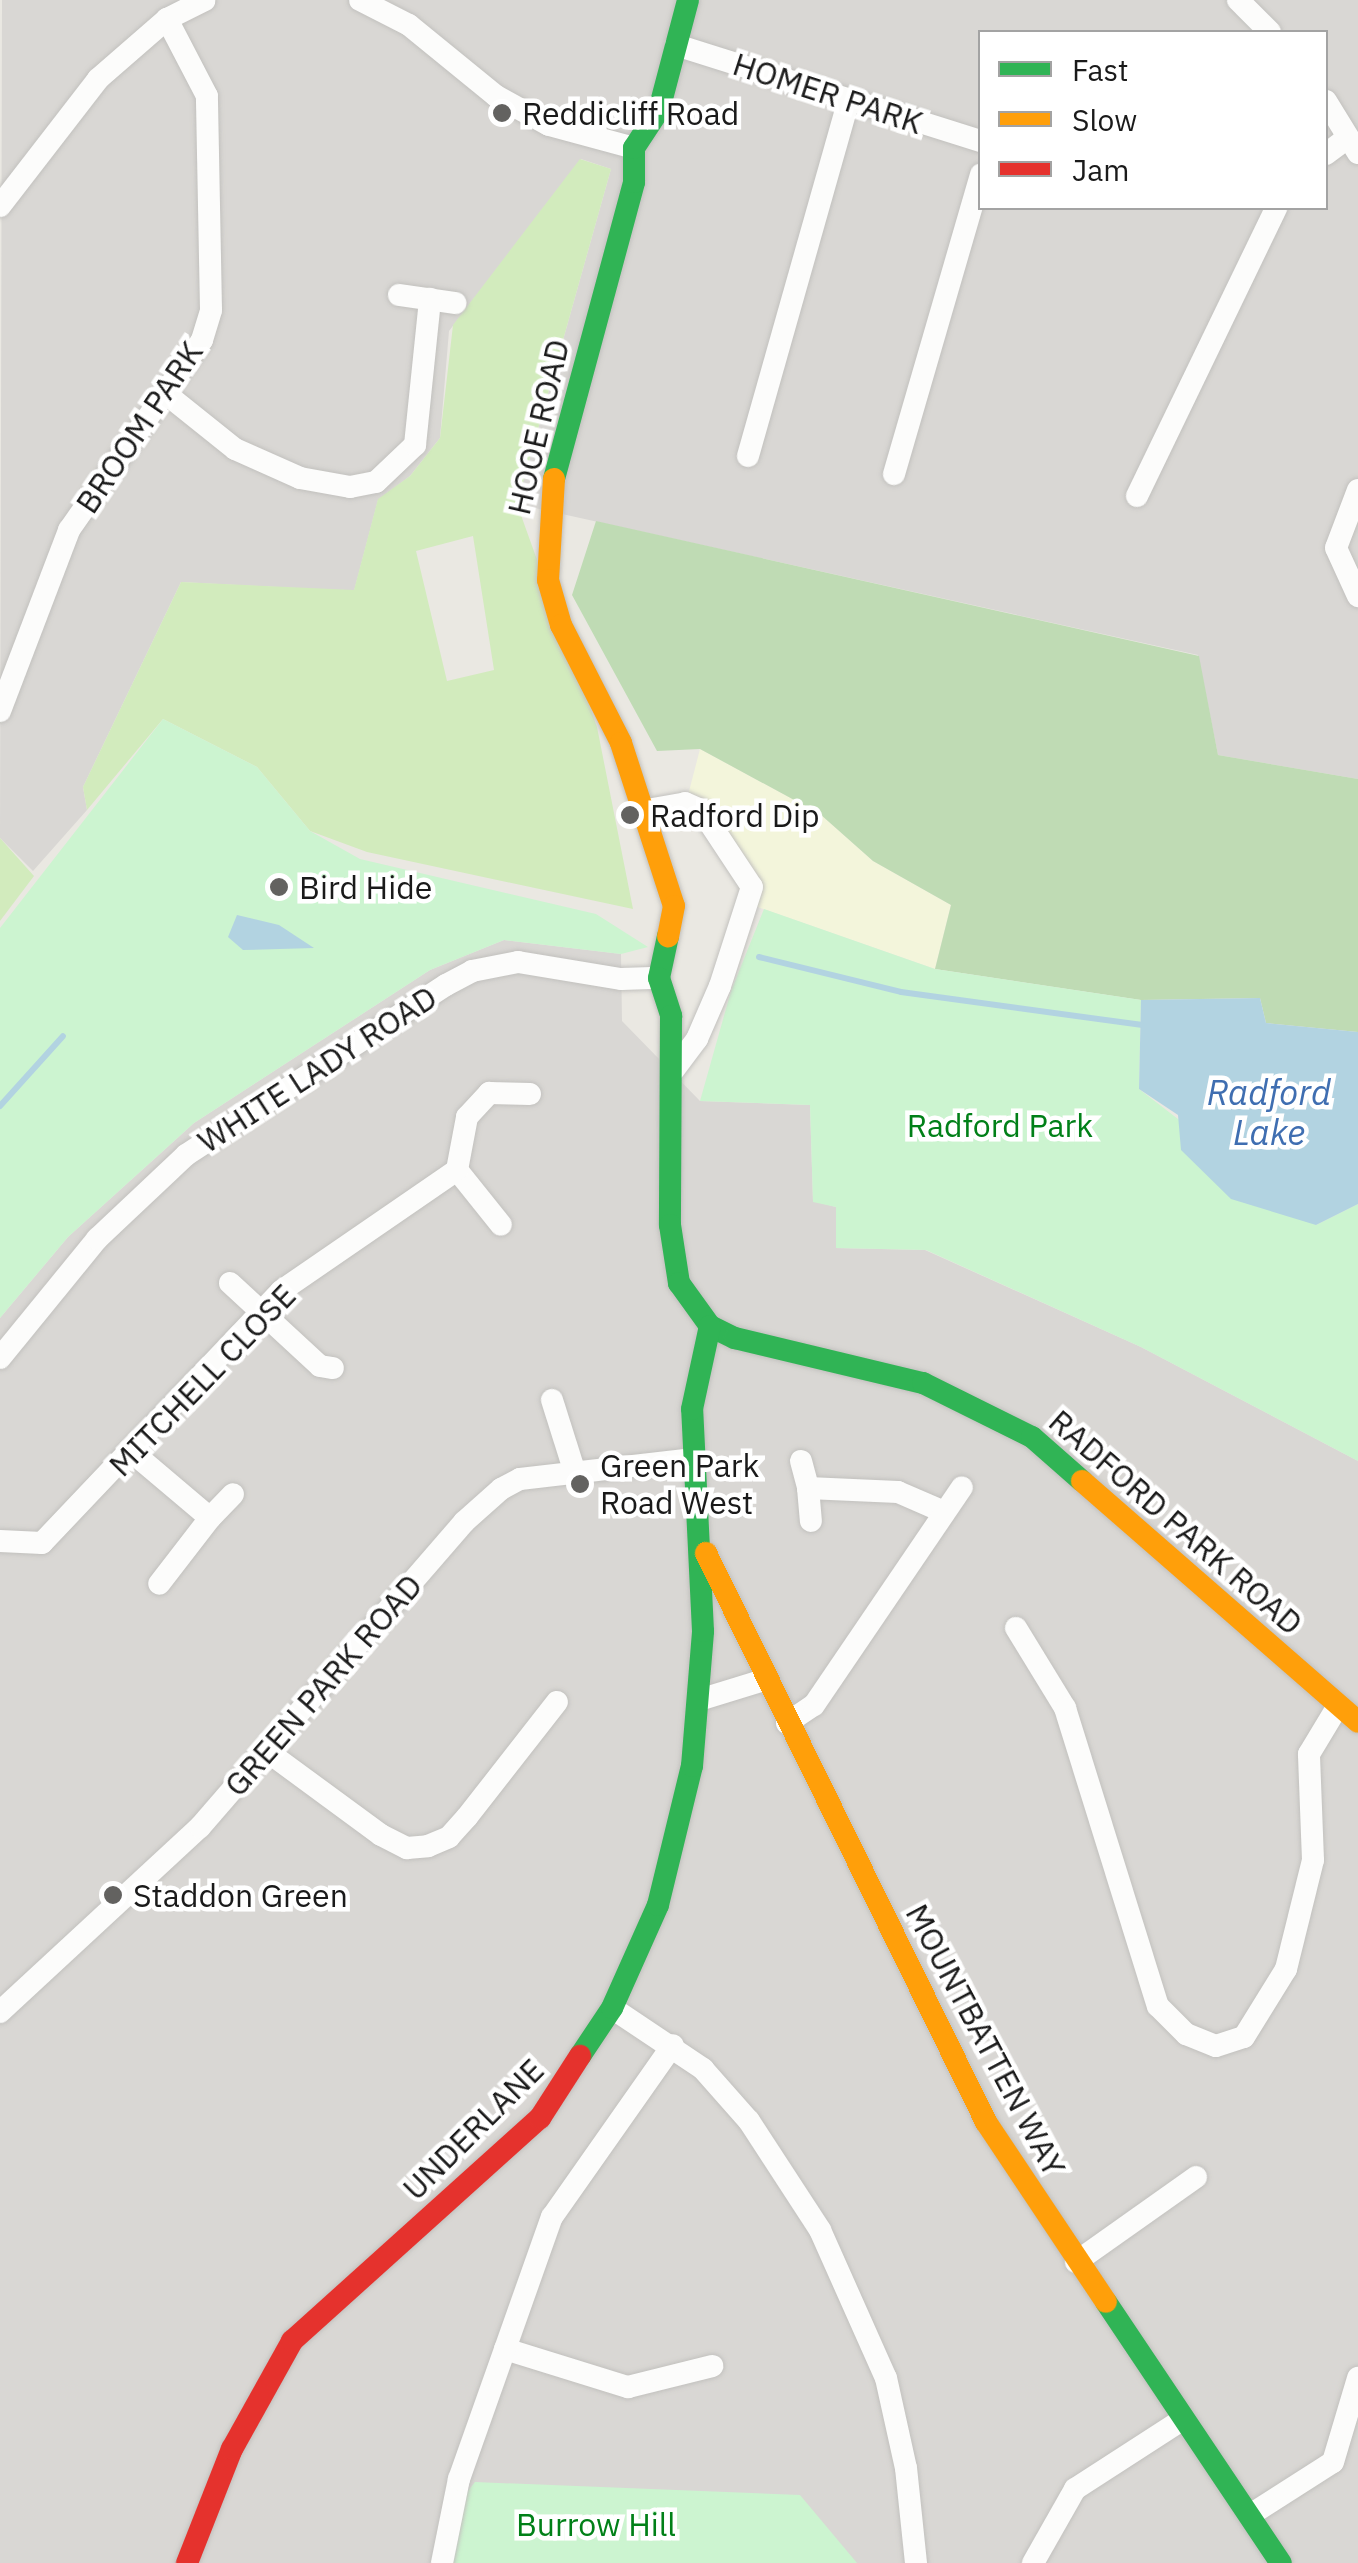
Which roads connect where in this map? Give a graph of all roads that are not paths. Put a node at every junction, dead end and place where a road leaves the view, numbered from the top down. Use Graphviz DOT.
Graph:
graph roads {
  1 [pos="205,0"];
  2 [pos="360,0"];
  3 [pos="688,0"];
  4 [pos="1238,0"];
  5 [pos="167,19"];
  6 [pos="1268,30"];
  7 [pos="676,44"];
  8 [pos="848,99"];
  9 [pos="1328,104"];
  10 [pos="978,141"];
  11 [pos="1353,145"];
  12 [pos="634,148"];
  13 [pos="1328,153"];
  14 [pos="978,181"];
  15 [pos="0,206"];
  16 [pos="1275,210"];
  17 [pos="399,295"];
  18 [pos="430,300"];
  19 [pos="455,302"];
  20 [pos="165,394"];
  21 [pos="748,456"];
  22 [pos="894,474"];
  23 [pos="1358,490"];
  24 [pos="1137,496"];
  25 [pos="1358,596"];
  26 [pos="0,711"];
  27 [pos="647,810"];
  28 [pos="659,978"];
  29 [pos="674,1069"];
  30 [pos="530,1094"];
  31 [pos="457,1170"];
  32 [pos="501,1225"];
  33 [pos="230,1283"];
  34 [pos="262,1313"];
  35 [pos="710,1326"];
  36 [pos="0,1358"];
  37 [pos="333,1368"];
  38 [pos="552,1400"];
  39 [pos="132,1452"];
  40 [pos="694,1460"];
  41 [pos="801,1461"];
  42 [pos="574,1474"];
  43 [pos="962,1487"];
  44 [pos="808,1488"];
  45 [pos="234,1494"];
  46 [pos="944,1512"];
  47 [pos="210,1518"];
  48 [pos="811,1521"];
  49 [pos="0,1540"];
  50 [pos="700,1546"];
  51 [pos="160,1584"];
  52 [pos="1016,1628"];
  53 [pos="764,1680"];
  54 [pos="699,1700"];
  55 [pos="557,1702"];
  56 [pos="1338,1706"];
  57 [pos="1358,1722"];
  58 [pos="787,1723"];
  59 [pos="534,1731"];
  60 [pos="554,1745"];
  61 [pos="268,1752"];
  62 [pos="612,2008"];
  63 [pos="0,2012"];
  64 [pos="673,2045"];
  65 [pos="1190,2210"];
  66 [pos="1076,2262"];
  67 [pos="505,2349"];
  68 [pos="712,2366"];
  69 [pos="1358,2378"];
  70 [pos="1183,2420"];
  71 [pos="1250,2515"];
  72 [pos="188,2563"];
  73 [pos="442,2563"];
  74 [pos="916,2563"];
  75 [pos="1033,2563"];
  76 [pos="1281,2563"];
  1 -- 5 [label="street"];
  2 -- 12 [label="street"];
  3 -- 7 [label="street, HOOE ROAD"];
  4 -- 6 [label="street"];
  5 -- 15 [label="street"];
  5 -- 20 [label="street, BROOM PARK"];
  7 -- 8 [label="street, HOMER PARK"];
  7 -- 12 [label="street, HOOE ROAD"];
  8 -- 10 [label="street, HOMER PARK"];
  8 -- 21 [label="street"];
  9 -- 11 [label="street"];
  11 -- 13 [label="street"];
  12 -- 27 [label="street, HOOE ROAD"];
  14 -- 22 [label="street"];
  16 -- 24 [label="street"];
  17 -- 18 [label="street"];
  18 -- 19 [label="street"];
  18 -- 20 [label="street"];
  20 -- 26 [label="street, BROOM PARK"];
  23 -- 25 [label="street"];
  27 -- 28 [label="street, HOOE ROAD"];
  27 -- 29 [label="street"];
  28 -- 29 [label="street"];
  28 -- 36 [label="street, WHITE LADY ROAD"];
  29 -- 35 [label="street"];
  30 -- 31 [label="street"];
  31 -- 32 [label="street"];
  31 -- 34 [label="street, MITCHELL CLOSE"];
  33 -- 34 [label="street"];
  34 -- 37 [label="street"];
  34 -- 39 [label="street, MITCHELL CLOSE"];
  35 -- 40 [label="street, UNDERLANE"];
  35 -- 56 [label="street, RADFORD PARK ROAD"];
  38 -- 42 [label="street"];
  39 -- 47 [label="street"];
  39 -- 49 [label="street, MITCHELL CLOSE"];
  40 -- 42 [label="street, GREEN PARK ROAD"];
  40 -- 50 [label="street, UNDERLANE"];
  41 -- 44 [label="street"];
  42 -- 61 [label="street, GREEN PARK ROAD"];
  43 -- 46 [label="street"];
  44 -- 46 [label="street"];
  44 -- 48 [label="street"];
  45 -- 47 [label="street"];
  46 -- 58 [label="street"];
  47 -- 51 [label="street"];
  50 -- 53 [label="street, MOUNTBATTEN WAY"];
  50 -- 54 [label="street, UNDERLANE"];
  52 -- 56 [label="street"];
  53 -- 54 [label="street"];
  53 -- 58 [label="street, MOUNTBATTEN WAY"];
  54 -- 62 [label="street, UNDERLANE"];
  55 -- 59 [label="street"];
  56 -- 57 [label="street, RADFORD PARK ROAD"];
  58 -- 66 [label="street, MOUNTBATTEN WAY"];
  59 -- 60 [label="street"];
  59 -- 61 [label="street"];
  61 -- 63 [label="street, GREEN PARK ROAD"];
  62 -- 64 [label="street"];
  62 -- 72 [label="street, UNDERLANE"];
  64 -- 67 [label="street"];
  64 -- 74 [label="street"];
  65 -- 66 [label="street"];
  66 -- 70 [label="street, MOUNTBATTEN WAY"];
  67 -- 68 [label="street"];
  67 -- 73 [label="street"];
  69 -- 71 [label="street"];
  70 -- 71 [label="street, MOUNTBATTEN WAY"];
  70 -- 75 [label="street"];
  71 -- 76 [label="street, MOUNTBATTEN WAY"];
}
